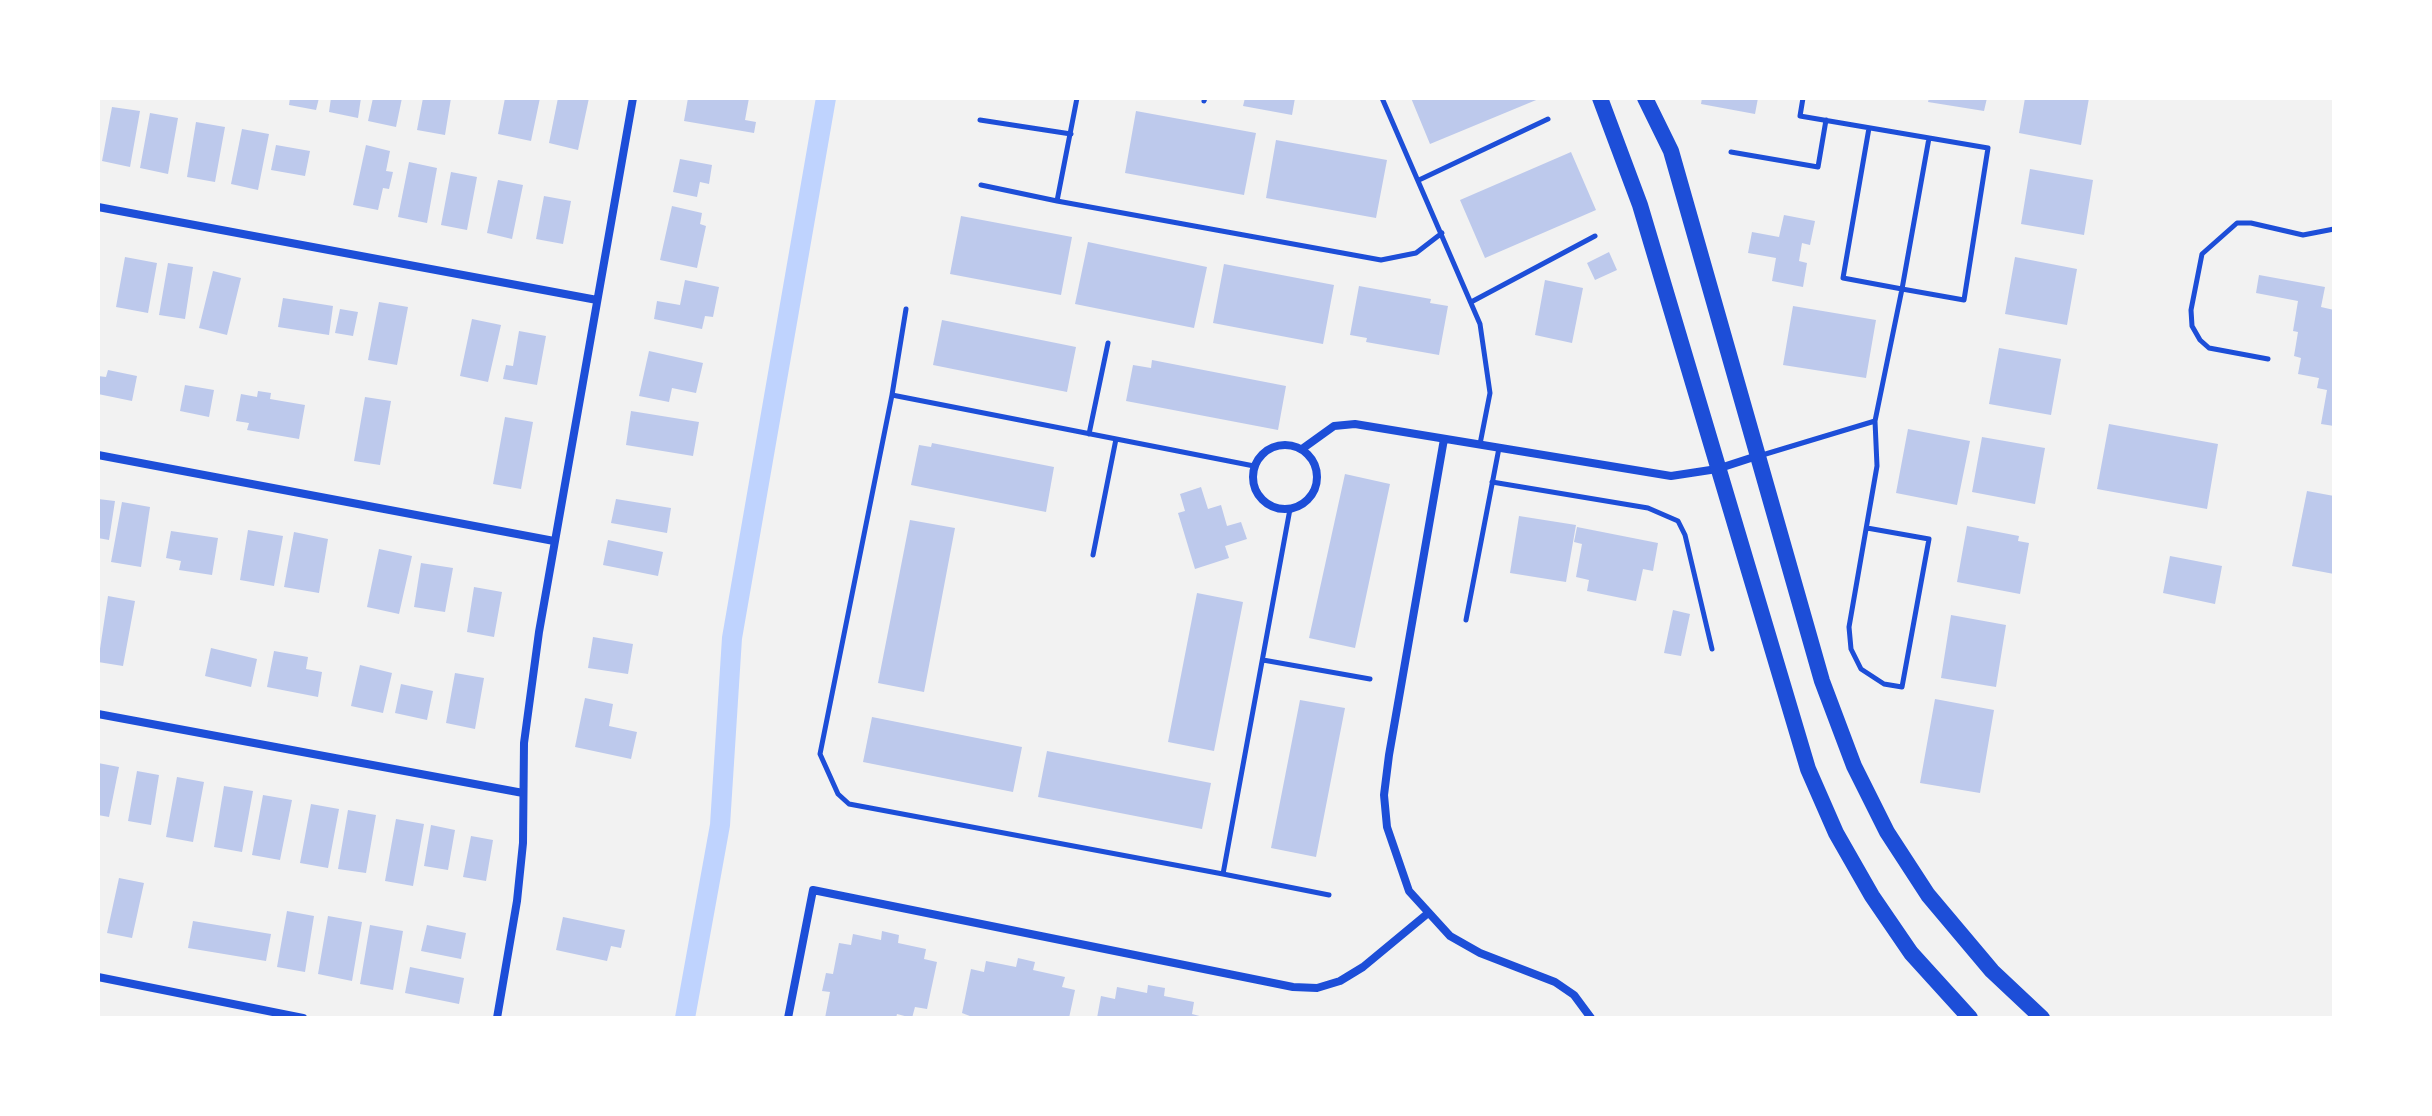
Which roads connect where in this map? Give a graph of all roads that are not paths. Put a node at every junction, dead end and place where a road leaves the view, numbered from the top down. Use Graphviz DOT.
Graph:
graph roads {
  1 [pos="633,98"];
  2 [pos="1077,98"];
  3 [pos="1382,98"];
  4 [pos="1600,98"];
  5 [pos="1645,98"];
  6 [pos="1803,98"];
  7 [pos="1548,119"];
  8 [pos="980,120"];
  9 [pos="1826,120"];
  10 [pos="1869,128"];
  11 [pos="1071,134"];
  12 [pos="1929,138"];
  13 [pos="1731,152"];
  14 [pos="1419,180"];
  15 [pos="981,185"];
  16 [pos="1057,201"];
  17 [pos="98,207"];
  18 [pos="2334,229"];
  19 [pos="1442,233"];
  20 [pos="1595,236"];
  21 [pos="1902,289"];
  22 [pos="597,300"];
  23 [pos="1473,301"];
  24 [pos="906,309"];
  25 [pos="1108,343"];
  26 [pos="2268,359"];
  27 [pos="892,395"];
  28 [pos="1875,421"];
  29 [pos="1089,434"];
  30 [pos="1116,439"];
  31 [pos="1444,439"];
  32 [pos="1480,445"];
  33 [pos="1499,448"];
  34 [pos="1302,449"];
  35 [pos="98,455"];
  36 [pos="1758,456"];
  37 [pos="1254,466"];
  38 [pos="1717,469"];
  39 [pos="1492,482"];
  40 [pos="1290,509"];
  41 [pos="1867,528"];
  42 [pos="554,541"];
  43 [pos="1093,555"];
  44 [pos="1466,620"];
  45 [pos="1712,649"];
  46 [pos="1263,660"];
  47 [pos="1370,679"];
  48 [pos="98,714"];
  49 [pos="523,793"];
  50 [pos="1223,874"];
  51 [pos="1329,895"];
  52 [pos="1427,914"];
  53 [pos="98,977"];
  54 [pos="303,1018"];
  55 [pos="497,1018"];
  56 [pos="788,1018"];
  57 [pos="1591,1018"];
  58 [pos="1970,1018"];
  59 [pos="2042,1018"];
  1 -- 22 [label="street"];
  2 -- 11 [label="lane"];
  3 -- 14 [label="lane"];
  4 -- 38 [label="main road"];
  5 -- 36 [label="main road"];
  6 -- 9 [label="lane"];
  7 -- 14 [label="lane"];
  8 -- 11 [label="lane"];
  9 -- 10 [label="lane"];
  9 -- 13 [label="lane"];
  10 -- 12 [label="lane"];
  10 -- 21 [label="lane"];
  11 -- 16 [label="lane"];
  12 -- 21 [label="lane"];
  12 -- 21 [label="lane"];
  14 -- 19 [label="lane"];
  15 -- 16 [label="lane"];
  16 -- 19 [label="lane"];
  17 -- 22 [label="street"];
  18 -- 26 [label="lane"];
  19 -- 23 [label="lane"];
  20 -- 23 [label="lane"];
  21 -- 28 [label="lane"];
  22 -- 42 [label="street"];
  23 -- 32 [label="lane"];
  24 -- 27 [label="lane"];
  25 -- 29 [label="lane"];
  27 -- 29 [label="lane"];
  27 -- 50 [label="lane"];
  28 -- 36 [label="lane"];
  28 -- 41 [label="lane"];
  29 -- 30 [label="lane"];
  30 -- 37 [label="lane"];
  30 -- 43 [label="lane"];
  31 -- 32 [label="street"];
  31 -- 34 [label="street"];
  31 -- 52 [label="street"];
  32 -- 33 [label="street"];
  33 -- 38 [label="street"];
  33 -- 39 [label="lane"];
  34 -- 37 [label="street"];
  34 -- 40 [label="street"];
  35 -- 42 [label="street"];
  36 -- 38 [label="street"];
  36 -- 59 [label="main road"];
  37 -- 40 [label="street"];
  38 -- 58 [label="main road"];
  39 -- 44 [label="lane"];
  39 -- 45 [label="lane"];
  40 -- 46 [label="lane"];
  41 -- 41 [label="lane"];
  42 -- 49 [label="street"];
  46 -- 47 [label="lane"];
  46 -- 50 [label="lane"];
  48 -- 49 [label="street"];
  49 -- 55 [label="street"];
  50 -- 51 [label="lane"];
  52 -- 56 [label="street"];
  52 -- 57 [label="street"];
  53 -- 54 [label="street"];
}
